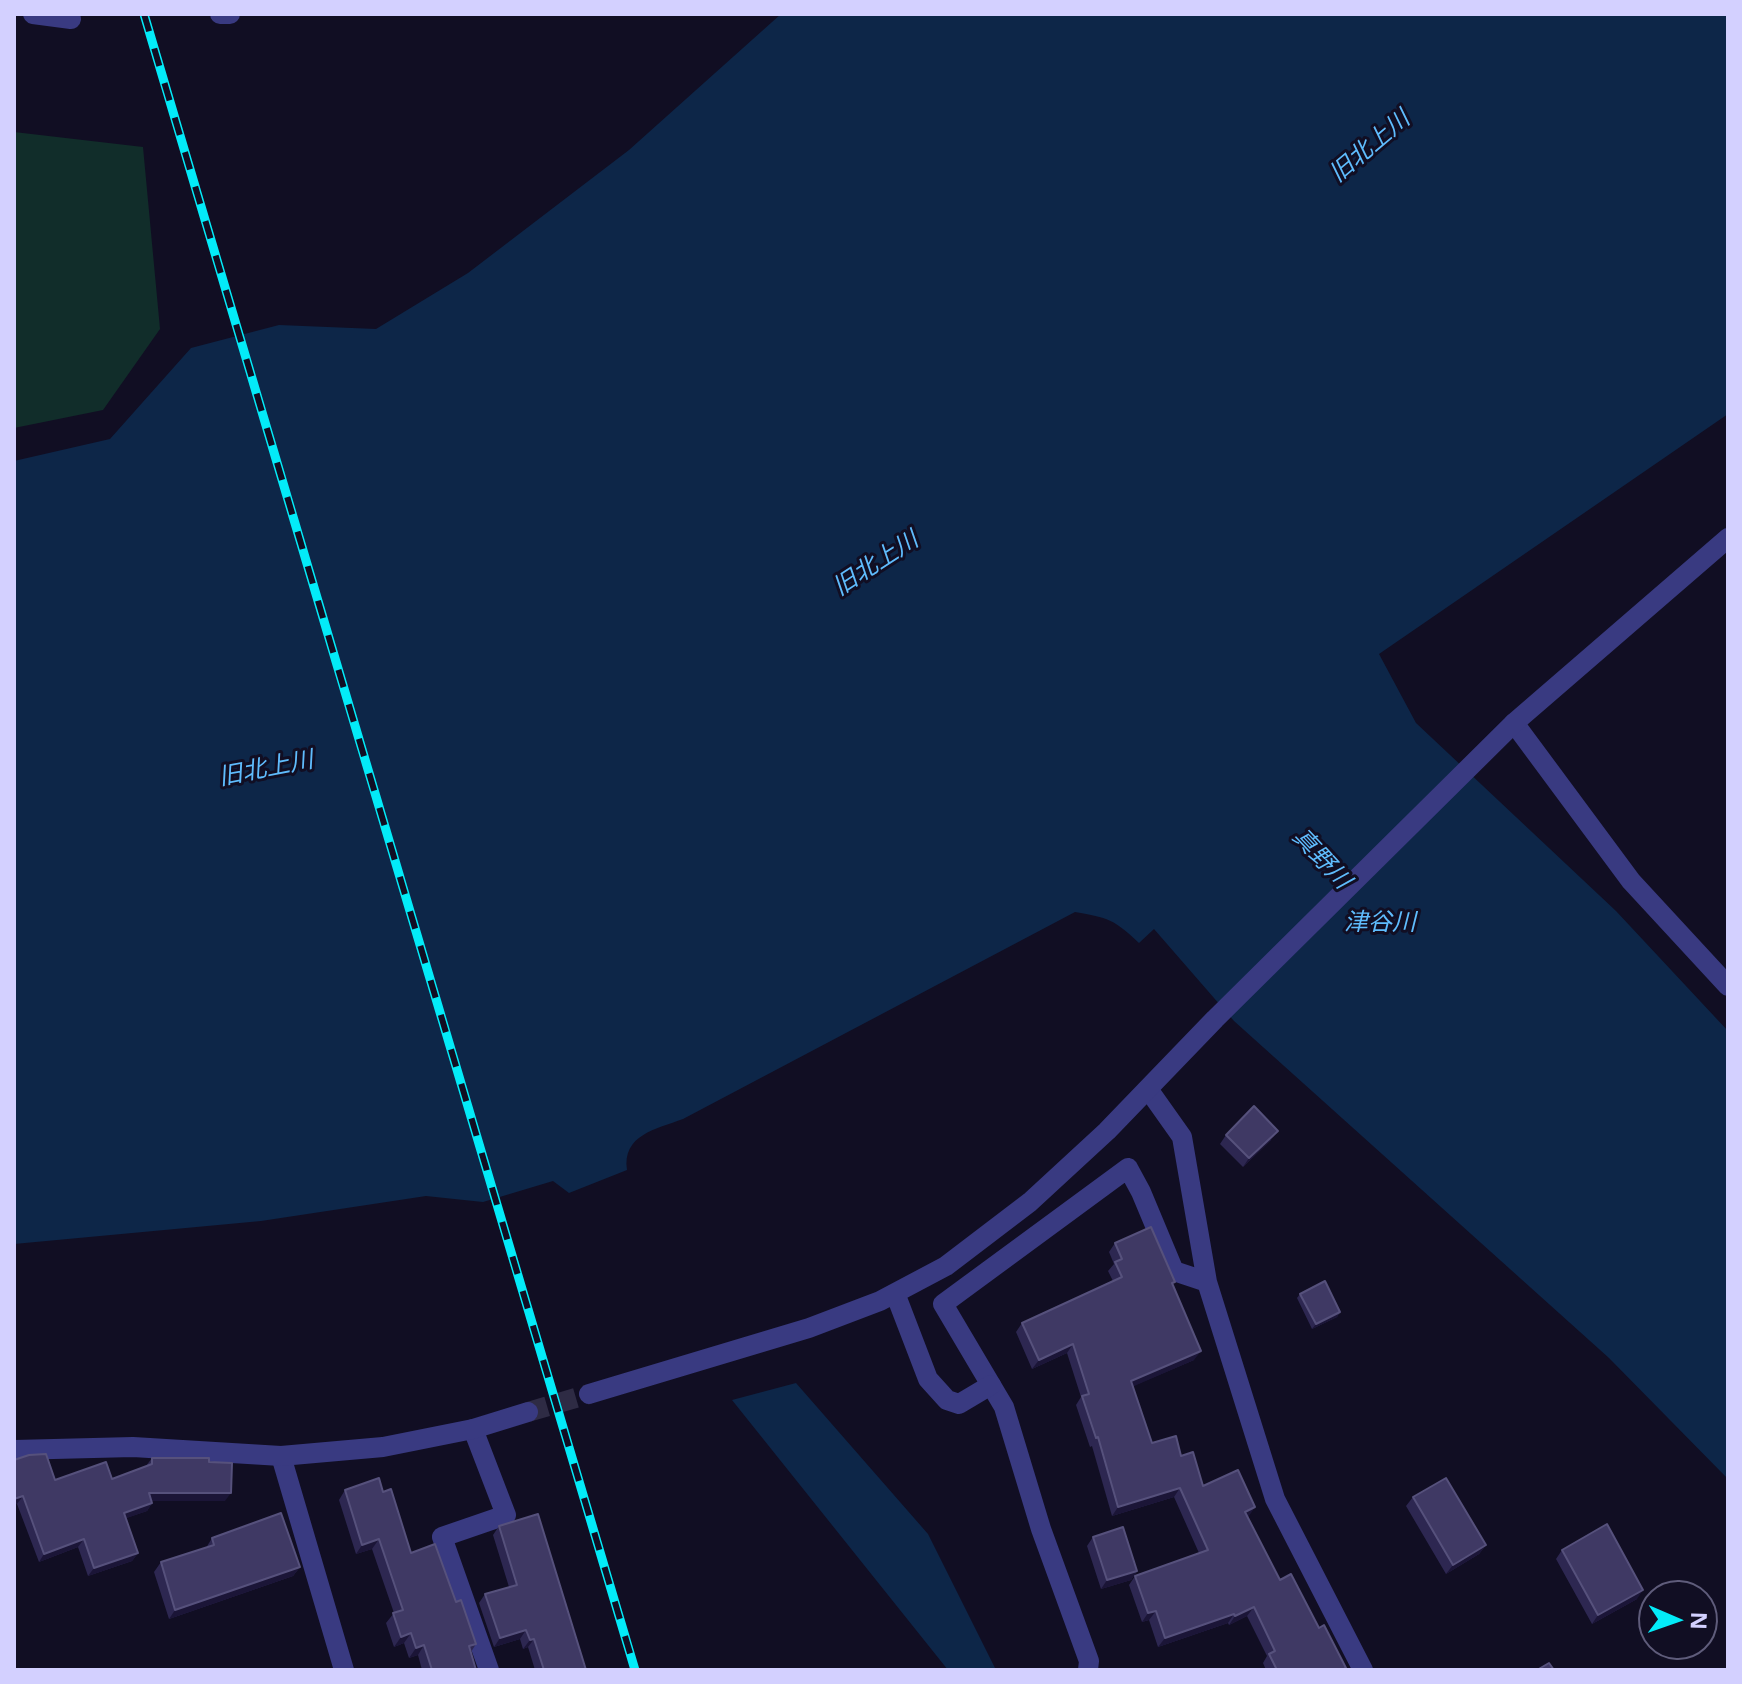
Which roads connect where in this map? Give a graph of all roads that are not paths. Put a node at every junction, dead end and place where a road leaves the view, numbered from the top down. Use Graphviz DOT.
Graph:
graph roads {
  1 [pos="33,14"];
  2 [pos="69,14"];
  3 [pos="220,14"];
  4 [pos="230,14"];
  5 [pos="1728,538"];
  6 [pos="1514,723"];
  7 [pos="1728,986"];
  8 [pos="1148,1089"];
  9 [pos="1207,1282"];
  10 [pos="895,1293"];
  11 [pos="991,1385"];
  12 [pos="589,1394"];
  13 [pos="528,1412"];
  14 [pos="473,1429"];
  15 [pos="14,1450"];
  16 [pos="281,1456"];
  17 [pos="344,1670"];
  18 [pos="489,1670"];
  19 [pos="1088,1670"];
  20 [pos="1363,1670"];
  1 -- 2 [label="street"];
  3 -- 4 [label="street"];
  5 -- 6 [label="street"];
  6 -- 7 [label="street"];
  6 -- 8 [label="street"];
  8 -- 9 [label="street"];
  8 -- 10 [label="street"];
  9 -- 11 [label="street"];
  9 -- 20 [label="street"];
  10 -- 11 [label="street"];
  10 -- 12 [label="street"];
  11 -- 19 [label="street"];
  13 -- 14 [label="street"];
  14 -- 16 [label="street"];
  14 -- 18 [label="street"];
  15 -- 16 [label="street"];
  16 -- 17 [label="street"];
}
